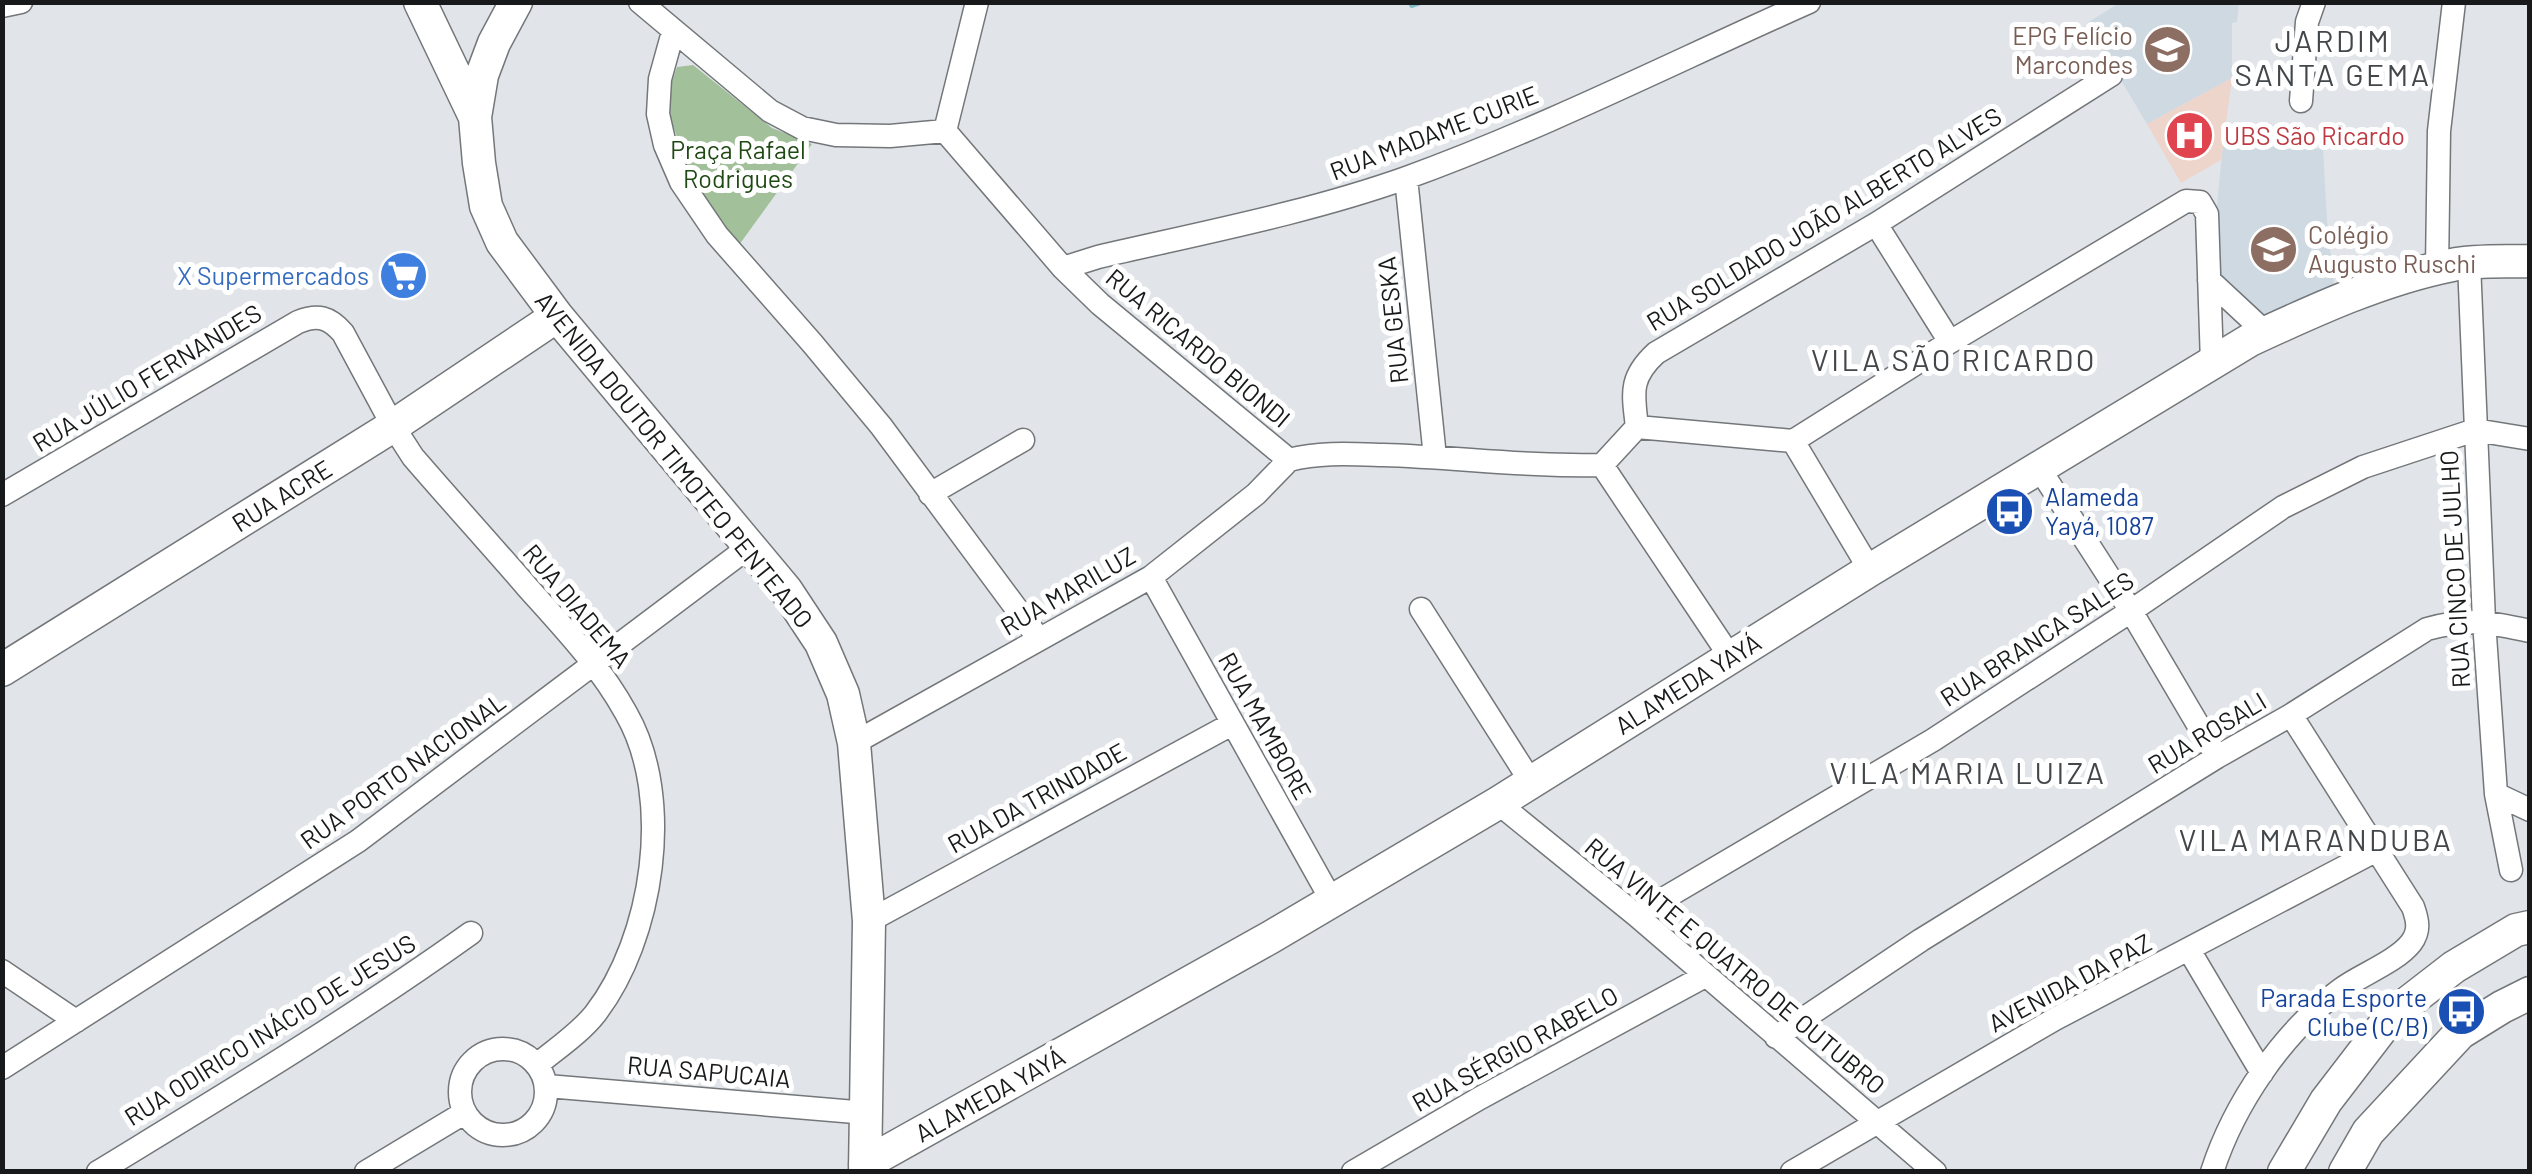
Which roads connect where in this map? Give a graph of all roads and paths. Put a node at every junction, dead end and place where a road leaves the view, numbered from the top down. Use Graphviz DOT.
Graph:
graph roads {
  1 [pos="21,2"];
  2 [pos="516,2"];
  3 [pos="640,2"];
  4 [pos="977,2"];
  5 [pos="1809,2"];
  6 [pos="2314,2"];
  7 [pos="2454,2"];
  8 [pos="2,6"];
  9 [pos="422,6"];
  10 [pos="673,32"];
  11 [pos="489,57"];
  12 [pos="2111,75"];
  13 [pos="2301,102"];
  14 [pos="475,117"];
  15 [pos="945,131"];
  16 [pos="1406,178"];
  17 [pos="1876,224"];
  18 [pos="2530,261"];
  19 [pos="2453,266"];
  20 [pos="1063,268"];
  21 [pos="2209,280"];
  22 [pos="557,316"];
  23 [pos="323,317"];
  24 [pos="2266,333"];
  25 [pos="1950,342"];
  26 [pos="2212,363"];
  27 [pos="393,426"];
  28 [pos="1637,427"];
  29 [pos="2476,430"];
  30 [pos="2530,439"];
  31 [pos="1022,440"];
  32 [pos="1793,440"];
  33 [pos="1436,456"];
  34 [pos="1289,460"];
  35 [pos="1602,465"];
  36 [pos="2040,468"];
  37 [pos="930,494"];
  38 [pos="2,496"];
  39 [pos="749,547"];
  40 [pos="1870,570"];
  41 [pos="1151,577"];
  42 [pos="1421,609"];
  43 [pos="2132,611"];
  44 [pos="2484,622"];
  45 [pos="2530,631"];
  46 [pos="1039,639"];
  47 [pos="1731,658"];
  48 [pos="596,664"];
  49 [pos="2,670"];
  50 [pos="2291,715"];
  51 [pos="1232,724"];
  52 [pos="854,743"];
  53 [pos="2216,756"];
  54 [pos="1530,782"];
  55 [pos="2496,794"];
  56 [pos="1498,804"];
  57 [pos="2530,810"];
  58 [pos="2377,850"];
  59 [pos="2511,870"];
  60 [pos="1332,902"];
  61 [pos="1636,916"];
  62 [pos="869,921"];
  63 [pos="2530,927"];
  64 [pos="471,932"];
  65 [pos="2189,950"];
  66 [pos="2,971"];
  67 [pos="1705,976"];
  68 [pos="2530,994"];
  69 [pos="76,1021"];
  70 [pos="1776,1037"];
  71 [pos="2,1068"];
  72 [pos="2262,1074"];
  73 [pos="542,1075"];
  74 [pos="464,1112"];
  75 [pos="868,1114"];
  76 [pos="1877,1124"];
  77 [pos="865,1168"];
  78 [pos="98,1172"];
  79 [pos="366,1172"];
  80 [pos="1353,1172"];
  81 [pos="1792,1172"];
  82 [pos="1935,1172"];
  83 [pos="2212,1172"];
  84 [pos="2284,1172"];
  85 [pos="2345,1172"];
  1 -- 8 [label="street"];
  2 -- 11 [label="street, AVENIDA DOUTOR TIMOTEO PENTEADO"];
  3 -- 10 [label="street"];
  4 -- 15 [label="street"];
  5 -- 16 [label="street, RUA MADAME CURIE"];
  6 -- 13 [label="street"];
  7 -- 19 [label="street, RUA CINCO DE JULHO"];
  9 -- 11 [label="street"];
  9 -- 14 [label="street"];
  10 -- 15 [label="street"];
  10 -- 37 [label="street"];
  11 -- 14 [label="street, AVENIDA DOUTOR TIMOTEO PENTEADO"];
  12 -- 17 [label="street, RUA SOLDADO JOÃO ALBERTO ALVES"];
  14 -- 22 [label="street, AVENIDA DOUTOR TIMOTEO PENTEADO"];
  15 -- 20 [label="street, RUA RICARDO BIONDI"];
  16 -- 20 [label="street, RUA MADAME CURIE"];
  16 -- 33 [label="street, RUA GESKA"];
  17 -- 25 [label="street"];
  17 -- 28 [label="street, RUA SOLDADO JOÃO ALBERTO ALVES"];
  18 -- 19 [label="street, ALAMEDA YAYÁ"];
  19 -- 24 [label="street, ALAMEDA YAYÁ"];
  19 -- 29 [label="street, RUA CINCO DE JULHO"];
  20 -- 34 [label="street, RUA RICARDO BIONDI"];
  21 -- 24 [label="street"];
  21 -- 25 [label="street"];
  21 -- 26 [label="street"];
  22 -- 27 [label="street, RUA ACRE"];
  22 -- 39 [label="street, AVENIDA DOUTOR TIMOTEO PENTEADO"];
  23 -- 27 [label="street, RUA DIADEMA"];
  23 -- 38 [label="street, RUA JÚLIO FERNANDES"];
  24 -- 26 [label="street, ALAMEDA YAYÁ"];
  25 -- 32 [label="street"];
  26 -- 36 [label="street, ALAMEDA YAYÁ"];
  27 -- 48 [label="street, RUA DIADEMA"];
  27 -- 49 [label="street, RUA ACRE"];
  28 -- 32 [label="street"];
  28 -- 35 [label="street"];
  29 -- 30 [label="street"];
  29 -- 43 [label="street, RUA BRANCA SALES"];
  29 -- 44 [label="street, RUA CINCO DE JULHO"];
  31 -- 37 [label="street"];
  32 -- 40 [label="street"];
  33 -- 34 [label="street, RUA RICARDO BIONDI"];
  33 -- 35 [label="street, RUA RICARDO BIONDI"];
  34 -- 41 [label="street, RUA MARILUZ"];
  35 -- 47 [label="street"];
  36 -- 40 [label="street, ALAMEDA YAYÁ"];
  36 -- 43 [label="street"];
  37 -- 46 [label="street"];
  39 -- 48 [label="street, RUA PORTO NACIONAL"];
  39 -- 52 [label="street, AVENIDA DOUTOR TIMOTEO PENTEADO"];
  40 -- 47 [label="street, ALAMEDA YAYÁ"];
  41 -- 46 [label="street, RUA MARILUZ"];
  41 -- 51 [label="street, RUA MAMBORE"];
  42 -- 54 [label="street"];
  43 -- 53 [label="street"];
  43 -- 61 [label="street, RUA BRANCA SALES"];
  44 -- 45 [label="street, RUA ROSALI"];
  44 -- 50 [label="street, RUA ROSALI"];
  44 -- 55 [label="street, RUA CINCO DE JULHO"];
  46 -- 52 [label="street, RUA MARILUZ"];
  47 -- 54 [label="street, ALAMEDA YAYÁ"];
  48 -- 69 [label="street, RUA PORTO NACIONAL"];
  48 -- 73 [label="street, RUA DIADEMA"];
  50 -- 53 [label="street, RUA ROSALI"];
  50 -- 58 [label="street"];
  51 -- 60 [label="street, RUA MAMBORE"];
  51 -- 62 [label="street, RUA DA TRINDADE"];
  52 -- 62 [label="street, AVENIDA DOUTOR TIMOTEO PENTEADO"];
  53 -- 70 [label="street, RUA ROSALI"];
  54 -- 56 [label="street, ALAMEDA YAYÁ"];
  55 -- 57 [label="street"];
  55 -- 59 [label="street, RUA CINCO DE JULHO"];
  56 -- 60 [label="street, ALAMEDA YAYÁ"];
  56 -- 61 [label="street, RUA VINTE E QUATRO DE OUTUBRO"];
  58 -- 65 [label="street, AVENIDA DA PAZ"];
  58 -- 72 [label="street"];
  60 -- 77 [label="street, ALAMEDA YAYÁ"];
  61 -- 67 [label="street, RUA VINTE E QUATRO DE OUTUBRO"];
  62 -- 75 [label="street, AVENIDA DOUTOR TIMOTEO PENTEADO"];
  63 -- 84 [label="street"];
  64 -- 78 [label="street, RUA ODIRICO INÁCIO DE JESUS"];
  65 -- 72 [label="street"];
  65 -- 76 [label="street, AVENIDA DA PAZ"];
  66 -- 69 [label="street"];
  67 -- 70 [label="street, RUA VINTE E QUATRO DE OUTUBRO"];
  67 -- 80 [label="street, RUA SÉRGIO RABELO"];
  68 -- 85 [label="street"];
  69 -- 71 [label="street, RUA PORTO NACIONAL"];
  70 -- 76 [label="street, RUA VINTE E QUATRO DE OUTUBRO"];
  72 -- 83 [label="street"];
  73 -- 74 [label="street"];
  73 -- 74 [label="street"];
  73 -- 75 [label="street, RUA SAPUCAIA"];
  74 -- 79 [label="street"];
  75 -- 77 [label="street, AVENIDA DOUTOR TIMOTEO PENTEADO"];
  76 -- 81 [label="street, AVENIDA DA PAZ"];
  76 -- 82 [label="street, RUA VINTE E QUATRO DE OUTUBRO"];
}
